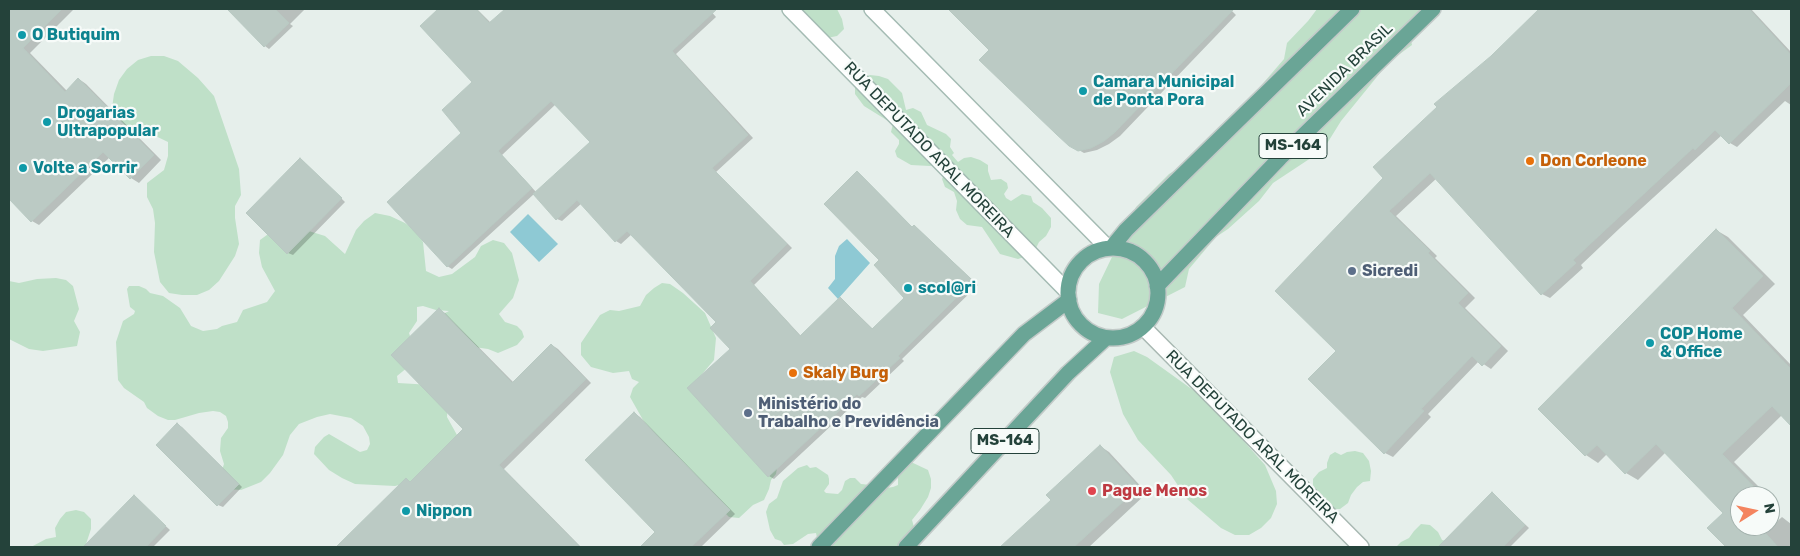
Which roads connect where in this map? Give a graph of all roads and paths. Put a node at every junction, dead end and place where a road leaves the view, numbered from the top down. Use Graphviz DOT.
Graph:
graph roads {
  1 [pos="790,9"];
  2 [pos="872,9"];
  3 [pos="1352,9"];
  4 [pos="1433,9"];
  5 [pos="1110,248"];
  6 [pos="1157,286"];
  7 [pos="1068,296"];
  8 [pos="1143,327"];
  9 [pos="1106,338"];
  10 [pos="819,547"];
  11 [pos="906,547"];
  12 [pos="1361,547"];
  1 -- 7 [label="main road, RUA DEPUTADO ARAL MOREIRA"];
  2 -- 5 [label="main road"];
  3 -- 5 [label="main road, MS-164"];
  4 -- 6 [label="main road, AVENIDA BRASIL / MS-164"];
  5 -- 6 [label="main road"];
  5 -- 7 [label="main road, MS-164"];
  6 -- 8 [label="main road"];
  7 -- 9 [label="main road"];
  7 -- 10 [label="main road"];
  8 -- 9 [label="main road"];
  8 -- 12 [label="main road, RUA DEPUTADO ARAL MOREIRA"];
  9 -- 11 [label="main road, MS-164"];
}
